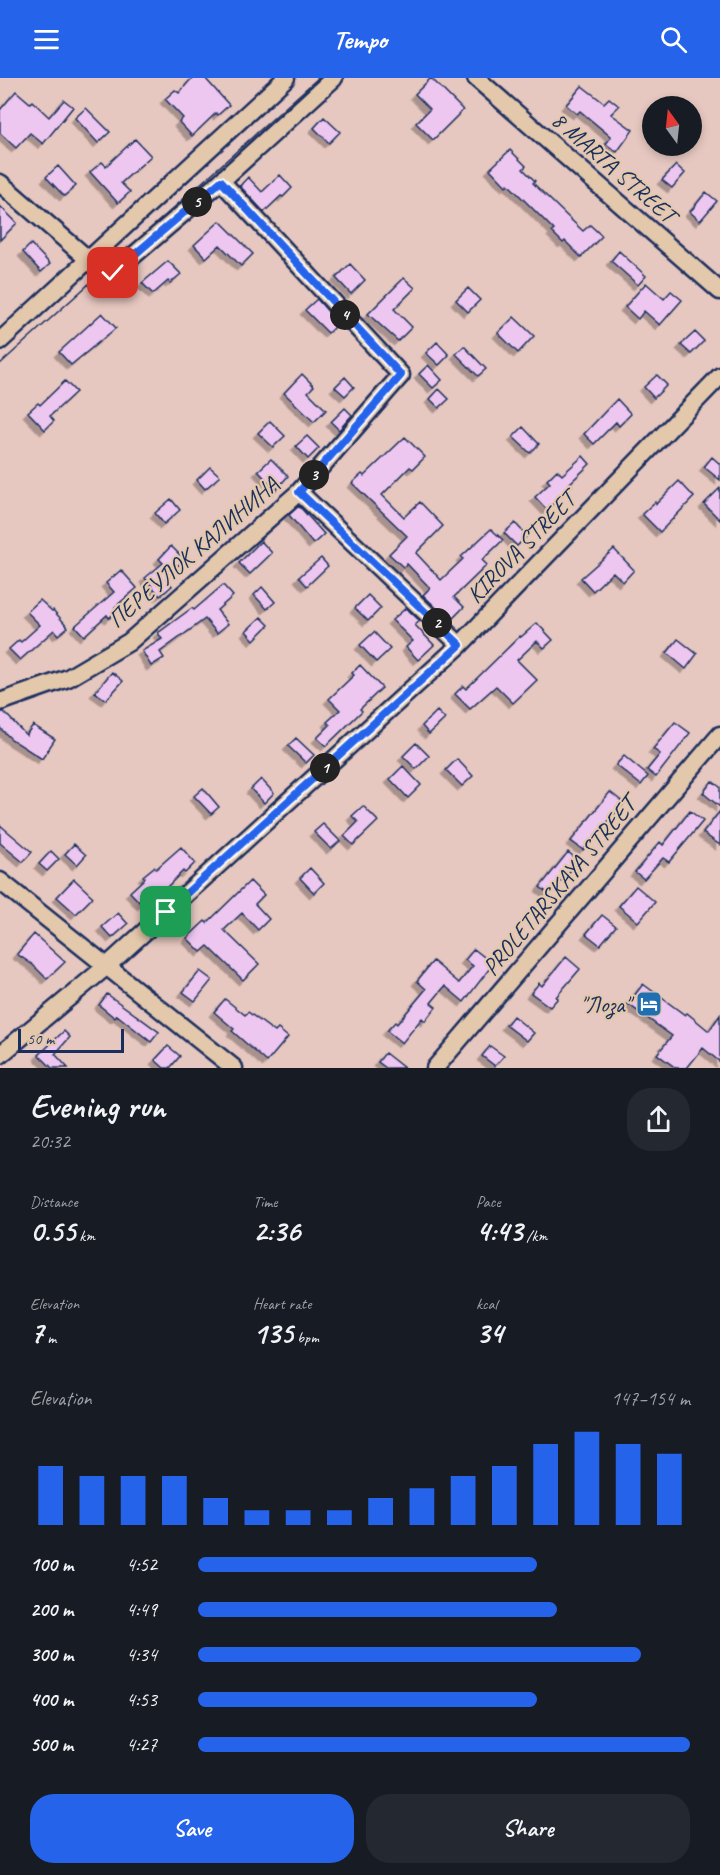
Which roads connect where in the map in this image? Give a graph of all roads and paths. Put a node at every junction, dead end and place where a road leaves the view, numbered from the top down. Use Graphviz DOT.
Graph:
graph roads {
  1 [pos="286,78"];
  2 [pos="334,78"];
  3 [pos="476,78"];
  4 [pos="221,181"];
  5 [pos="0,183"];
  6 [pos="89,260"];
  7 [pos="720,291"];
  8 [pos="0,342"];
  9 [pos="720,376"];
  10 [pos="299,492"];
  11 [pos="460,645"];
  12 [pos="0,702"];
  13 [pos="720,735"];
  14 [pos="0,881"];
  15 [pos="108,965"];
  16 [pos="0,1055"];
  17 [pos="234,1068"];
  18 [pos="435,1068"];
  1 -- 6 [label="street"];
  2 -- 4 [label="street"];
  3 -- 7 [label="street, 8 MARTA STREET"];
  4 -- 6 [label="street"];
  4 -- 10 [label="street, ПЕРЕУЛОК КАЛИНИНА"];
  5 -- 6 [label="street"];
  6 -- 8 [label="street"];
  9 -- 11 [label="street, KIROVA STREET"];
  10 -- 11 [label="street"];
  10 -- 12 [label="street, ПЕРЕУЛОК КАЛИНИНА"];
  11 -- 15 [label="street, KIROVA STREET"];
  13 -- 18 [label="street, PROLETARSKAYA STREET"];
  14 -- 15 [label="street"];
  15 -- 16 [label="street, KIROVA STREET"];
  15 -- 17 [label="street"];
}
